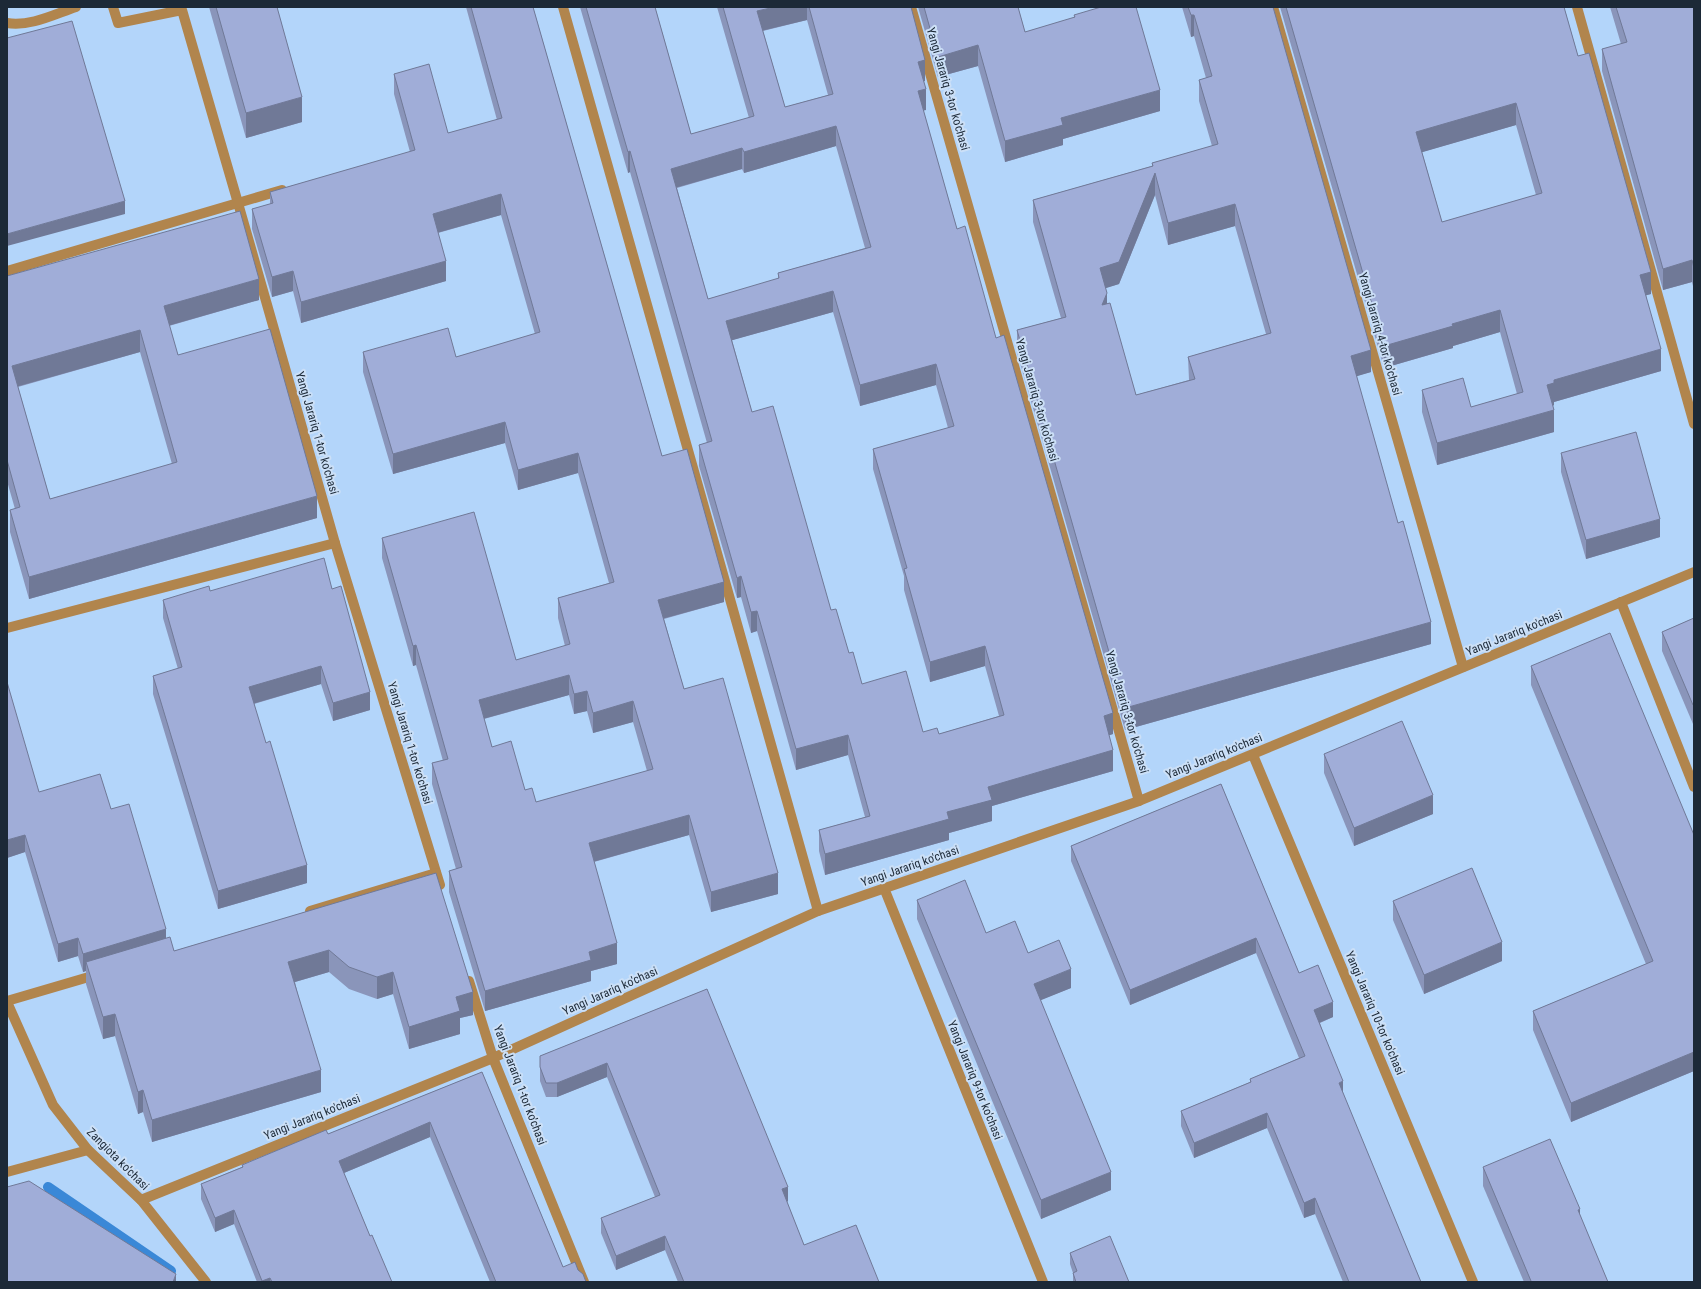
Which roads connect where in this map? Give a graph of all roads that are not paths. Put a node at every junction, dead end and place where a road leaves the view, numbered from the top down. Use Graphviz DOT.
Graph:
graph roads {
  1 [pos="76,7"];
  2 [pos="113,7"];
  3 [pos="563,7"];
  4 [pos="911,7"];
  5 [pos="1273,7"];
  6 [pos="1577,7"];
  7 [pos="7,23"];
  8 [pos="289,188"];
  9 [pos="238,203"];
  10 [pos="7,271"];
  11 [pos="1694,424"];
  12 [pos="335,543"];
  13 [pos="1694,572"];
  14 [pos="1621,602"];
  15 [pos="7,628"];
  16 [pos="1463,667"];
  17 [pos="1253,755"];
  18 [pos="1694,787"];
  19 [pos="1139,801"];
  20 [pos="436,873"];
  21 [pos="884,888"];
  22 [pos="443,895"];
  23 [pos="818,911"];
  24 [pos="298,914"];
  25 [pos="466,969"];
  26 [pos="107,972"];
  27 [pos="7,1002"];
  28 [pos="493,1058"];
  29 [pos="88,1150"];
  30 [pos="7,1172"];
  31 [pos="141,1200"];
  32 [pos="206,1282"];
  33 [pos="584,1282"];
  34 [pos="1043,1282"];
  35 [pos="1472,1282"];
  1 -- 7 [label="street"];
  2 -- 9 [label="street, Yangi Jarariq 1-tor ko'chasi"];
  3 -- 23 [label="street"];
  4 -- 19 [label="street, Yangi Jarariq 3-tor ko'chasi"];
  5 -- 16 [label="street, Yangi Jarariq 4-tor ko'chasi"];
  6 -- 11 [label="street"];
  8 -- 9 [label="street"];
  9 -- 10 [label="street"];
  9 -- 12 [label="street, Yangi Jarariq 1-tor ko'chasi"];
  12 -- 15 [label="street"];
  12 -- 20 [label="street, Yangi Jarariq 1-tor ko'chasi"];
  13 -- 14 [label="street, Yangi Jarariq ko'chasi"];
  14 -- 16 [label="street, Yangi Jarariq ko'chasi"];
  14 -- 18 [label="street"];
  16 -- 17 [label="street, Yangi Jarariq ko'chasi"];
  17 -- 19 [label="street, Yangi Jarariq ko'chasi"];
  17 -- 35 [label="street, Yangi Jarariq 10-tor ko'chasi"];
  19 -- 21 [label="street, Yangi Jarariq ko'chasi"];
  20 -- 22 [label="street, Yangi Jarariq 1-tor ko'chasi"];
  20 -- 24 [label="street"];
  21 -- 23 [label="street, Yangi Jarariq ko'chasi"];
  21 -- 34 [label="street, Yangi Jarariq 9-tor ko'chasi"];
  23 -- 28 [label="street, Yangi Jarariq ko'chasi"];
  25 -- 28 [label="street, Yangi Jarariq 1-tor ko'chasi"];
  26 -- 27 [label="street"];
  27 -- 29 [label="street, Zangiota ko'chasi"];
  28 -- 31 [label="street, Yangi Jarariq ko'chasi"];
  28 -- 33 [label="street, Yangi Jarariq 1-tor ko'chasi"];
  29 -- 30 [label="street"];
  29 -- 31 [label="street, Zangiota ko'chasi"];
  31 -- 32 [label="street, Zangiota ko'chasi"];
}
